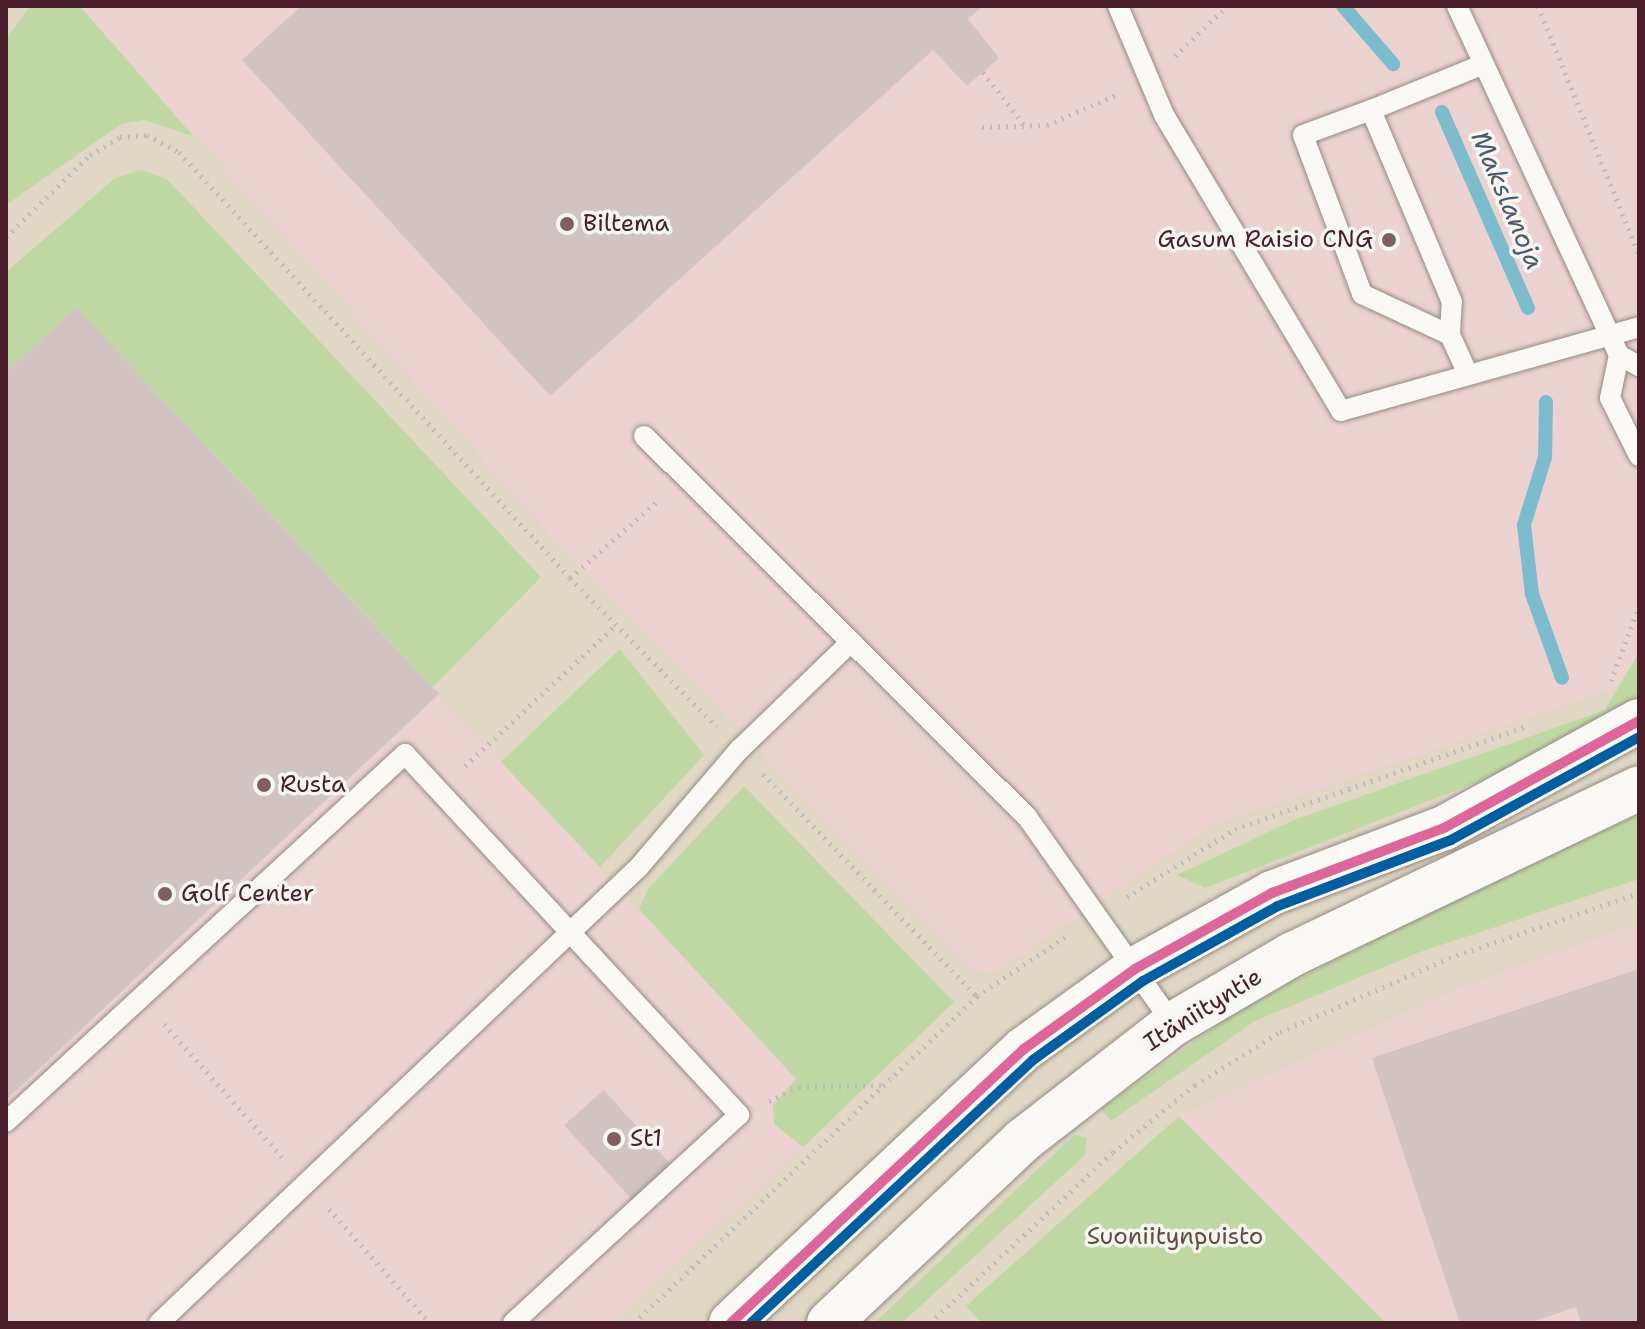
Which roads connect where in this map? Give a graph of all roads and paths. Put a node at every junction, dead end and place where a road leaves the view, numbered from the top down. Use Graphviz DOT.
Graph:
graph roads {
  1 [pos="1118,6"];
  2 [pos="1457,6"];
  3 [pos="1538,6"];
  4 [pos="1482,65"];
  5 [pos="983,72"];
  6 [pos="1371,110"];
  7 [pos="1025,126"];
  8 [pos="6,237"];
  9 [pos="1639,255"];
  10 [pos="1639,327"];
  11 [pos="1608,333"];
  12 [pos="1450,335"];
  13 [pos="1619,355"];
  14 [pos="1639,366"];
  15 [pos="1467,372"];
  16 [pos="644,436"];
  17 [pos="1639,456"];
  18 [pos="685,477"];
  19 [pos="570,578"];
  20 [pos="1639,606"];
  21 [pos="851,642"];
  22 [pos="1602,692"];
  23 [pos="1639,721"];
  24 [pos="1535,723"];
  25 [pos="739,750"];
  26 [pos="1639,788"];
  27 [pos="1173,867"];
  28 [pos="1639,893"];
  29 [pos="570,933"];
  30 [pos="1030,960"];
  31 [pos="1135,969"];
  32 [pos="977,996"];
  33 [pos="1173,1024"];
  34 [pos="888,1085"];
  35 [pos="739,1115"];
  36 [pos="6,1122"];
  37 [pos="159,1323"];
  38 [pos="513,1323"];
  39 [pos="634,1323"];
  40 [pos="731,1323"];
  41 [pos="829,1323"];
  42 [pos="930,1323"];
  1 -- 15 [label="lane"];
  2 -- 4 [label="lane"];
  3 -- 9 [label="path"];
  4 -- 6 [label="lane"];
  4 -- 11 [label="lane"];
  5 -- 7 [label="path"];
  6 -- 12 [label="lane"];
  6 -- 12 [label="lane"];
  8 -- 19 [label="path"];
  10 -- 11 [label="lane"];
  11 -- 13 [label="lane"];
  11 -- 15 [label="lane"];
  12 -- 15 [label="lane"];
  13 -- 14 [label="lane"];
  13 -- 17 [label="lane"];
  16 -- 18 [label="lane"];
  18 -- 19 [label="path"];
  18 -- 21 [label="lane"];
  19 -- 25 [label="path"];
  20 -- 22 [label="path"];
  21 -- 25 [label="lane"];
  21 -- 31 [label="lane"];
  23 -- 31 [label="street"];
  24 -- 27 [label="path"];
  25 -- 29 [label="lane"];
  25 -- 32 [label="path"];
  26 -- 33 [label="street, Itäniityntie"];
  28 -- 42 [label="path"];
  29 -- 35 [label="lane"];
  29 -- 36 [label="lane"];
  29 -- 37 [label="lane"];
  30 -- 32 [label="path"];
  31 -- 33 [label="lane"];
  31 -- 40 [label="street"];
  32 -- 34 [label="path"];
  33 -- 41 [label="street, Itäniityntie"];
  34 -- 35 [label="path"];
  34 -- 39 [label="path"];
  35 -- 38 [label="lane"];
}
